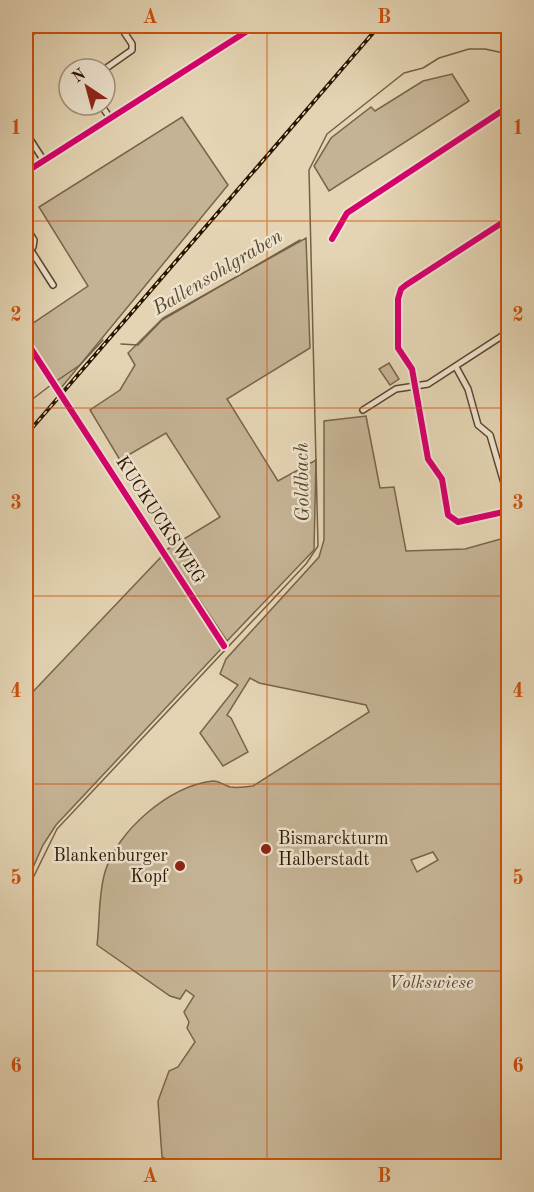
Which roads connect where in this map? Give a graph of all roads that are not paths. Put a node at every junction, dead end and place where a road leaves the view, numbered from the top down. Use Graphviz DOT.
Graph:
graph roads {
  1 [pos="41,26"];
  2 [pos="120,26"];
  3 [pos="232,26"];
  4 [pos="255,26"];
  5 [pos="26,35"];
  6 [pos="238,36"];
  7 [pos="117,61"];
  8 [pos="508,107"];
  9 [pos="110,118"];
  10 [pos="26,133"];
  11 [pos="44,161"];
  12 [pos="26,172"];
  13 [pos="508,219"];
  14 [pos="501,224"];
  15 [pos="26,226"];
  16 [pos="508,236"];
  17 [pos="332,239"];
  18 [pos="28,250"];
  19 [pos="53,285"];
  20 [pos="508,332"];
  21 [pos="503,337"];
  22 [pos="26,341"];
  23 [pos="508,344"];
  24 [pos="456,367"];
  25 [pos="414,385"];
  26 [pos="363,410"];
  27 [pos="508,497"];
  28 [pos="508,510"];
  29 [pos="224,646"];
  1 -- 5 [label="street"];
  2 -- 7 [label="street"];
  3 -- 6 [label="street"];
  4 -- 6 [label="street"];
  6 -- 9 [label="street"];
  8 -- 17 [label="street"];
  9 -- 11 [label="street"];
  10 -- 11 [label="street"];
  11 -- 12 [label="street"];
  13 -- 14 [label="street"];
  14 -- 16 [label="street"];
  14 -- 25 [label="street"];
  15 -- 18 [label="street"];
  18 -- 19 [label="street"];
  20 -- 21 [label="street"];
  21 -- 23 [label="street"];
  21 -- 24 [label="street"];
  22 -- 29 [label="street, KUCKUCKSWEG"];
  24 -- 25 [label="street"];
  24 -- 27 [label="street"];
  25 -- 26 [label="street"];
  25 -- 28 [label="street"];
}
